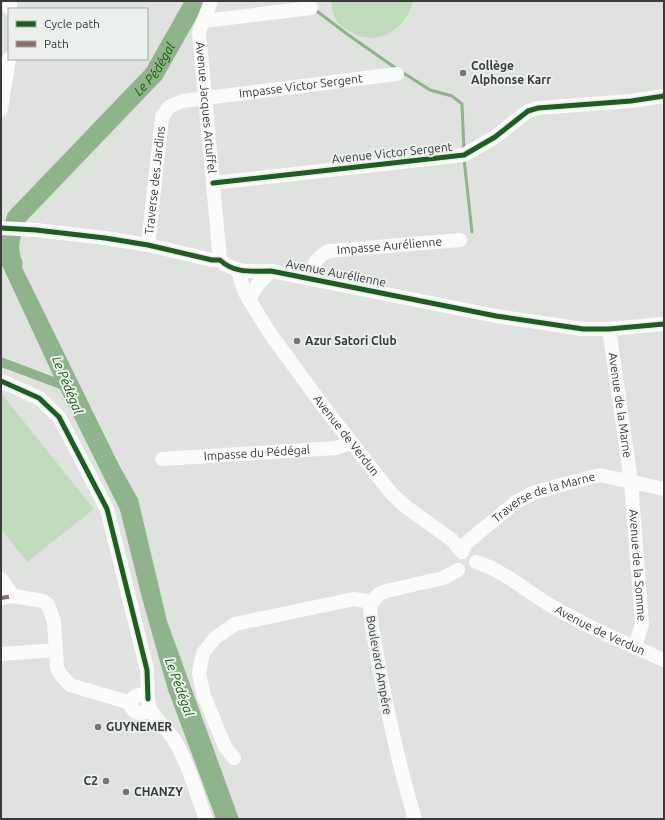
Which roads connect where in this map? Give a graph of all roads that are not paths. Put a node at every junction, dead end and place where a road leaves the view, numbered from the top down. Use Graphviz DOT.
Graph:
graph roads {
  1 [pos="211,3"];
  2 [pos="311,8"];
  3 [pos="204,21"];
  4 [pos="9,60"];
  5 [pos="397,74"];
  6 [pos="664,96"];
  7 [pos="204,98"];
  8 [pos="1,109"];
  9 [pos="213,183"];
  10 [pos="5,229"];
  11 [pos="460,240"];
  12 [pos="148,245"];
  13 [pos="220,260"];
  14 [pos="238,271"];
  15 [pos="271,271"];
  16 [pos="311,278"];
  17 [pos="249,300"];
  18 [pos="664,324"];
  19 [pos="609,329"];
  20 [pos="1,381"];
  21 [pos="1,387"];
  22 [pos="351,443"];
  23 [pos="162,459"];
  24 [pos="631,481"];
  25 [pos="664,489"];
  26 [pos="462,552"];
  27 [pos="476,562"];
  28 [pos="458,570"];
  29 [pos="1,579"];
  30 [pos="7,597"];
  31 [pos="371,602"];
  32 [pos="635,647"];
  33 [pos="56,650"];
  34 [pos="1,654"];
  35 [pos="664,660"];
  36 [pos="141,704"];
  37 [pos="234,758"];
  38 [pos="200,819"];
  39 [pos="206,819"];
  40 [pos="415,819"];
  1 -- 3 [label="street, Avenue Jacques Artuffel"];
  2 -- 3 [label="street"];
  3 -- 7 [label="street, Avenue Jacques Artuffel"];
  4 -- 8 [label="street"];
  5 -- 7 [label="street, Impasse Victor Sergent"];
  6 -- 9 [label="street, Avenue Victor Sergent"];
  7 -- 9 [label="street, Avenue Jacques Artuffel"];
  7 -- 12 [label="street, Traverse des Jardins"];
  9 -- 13 [label="street, Avenue Jacques Artuffel"];
  10 -- 12 [label="street"];
  11 -- 16 [label="street, Impasse Aurélienne"];
  12 -- 13 [label="street"];
  13 -- 14 [label="street"];
  14 -- 15 [label="street, Avenue Aurélienne"];
  14 -- 17 [label="street, Avenue de Verdun"];
  15 -- 16 [label="street, Avenue Aurélienne"];
  15 -- 17 [label="street"];
  16 -- 19 [label="street, Avenue Aurélienne"];
  17 -- 22 [label="street, Avenue de Verdun"];
  18 -- 19 [label="street, Avenue Aurélienne"];
  19 -- 24 [label="street, Avenue de la Marne"];
  20 -- 36 [label="street"];
  21 -- 36 [label="street"];
  22 -- 23 [label="street, Impasse du Pédégal"];
  22 -- 26 [label="street, Avenue de Verdun"];
  24 -- 25 [label="street, Traverse de la Marne"];
  24 -- 26 [label="street, Traverse de la Marne"];
  24 -- 32 [label="street, Avenue de la Somme"];
  26 -- 27 [label="street"];
  26 -- 28 [label="street"];
  27 -- 28 [label="street"];
  27 -- 32 [label="street, Avenue de Verdun"];
  28 -- 31 [label="street, Boulevard Ampère"];
  29 -- 30 [label="street"];
  30 -- 33 [label="street"];
  31 -- 37 [label="street"];
  31 -- 40 [label="street, Boulevard Ampère"];
  32 -- 35 [label="street, Avenue de Verdun"];
  33 -- 34 [label="street"];
  33 -- 36 [label="street"];
  36 -- 38 [label="street"];
  36 -- 39 [label="street"];
}
